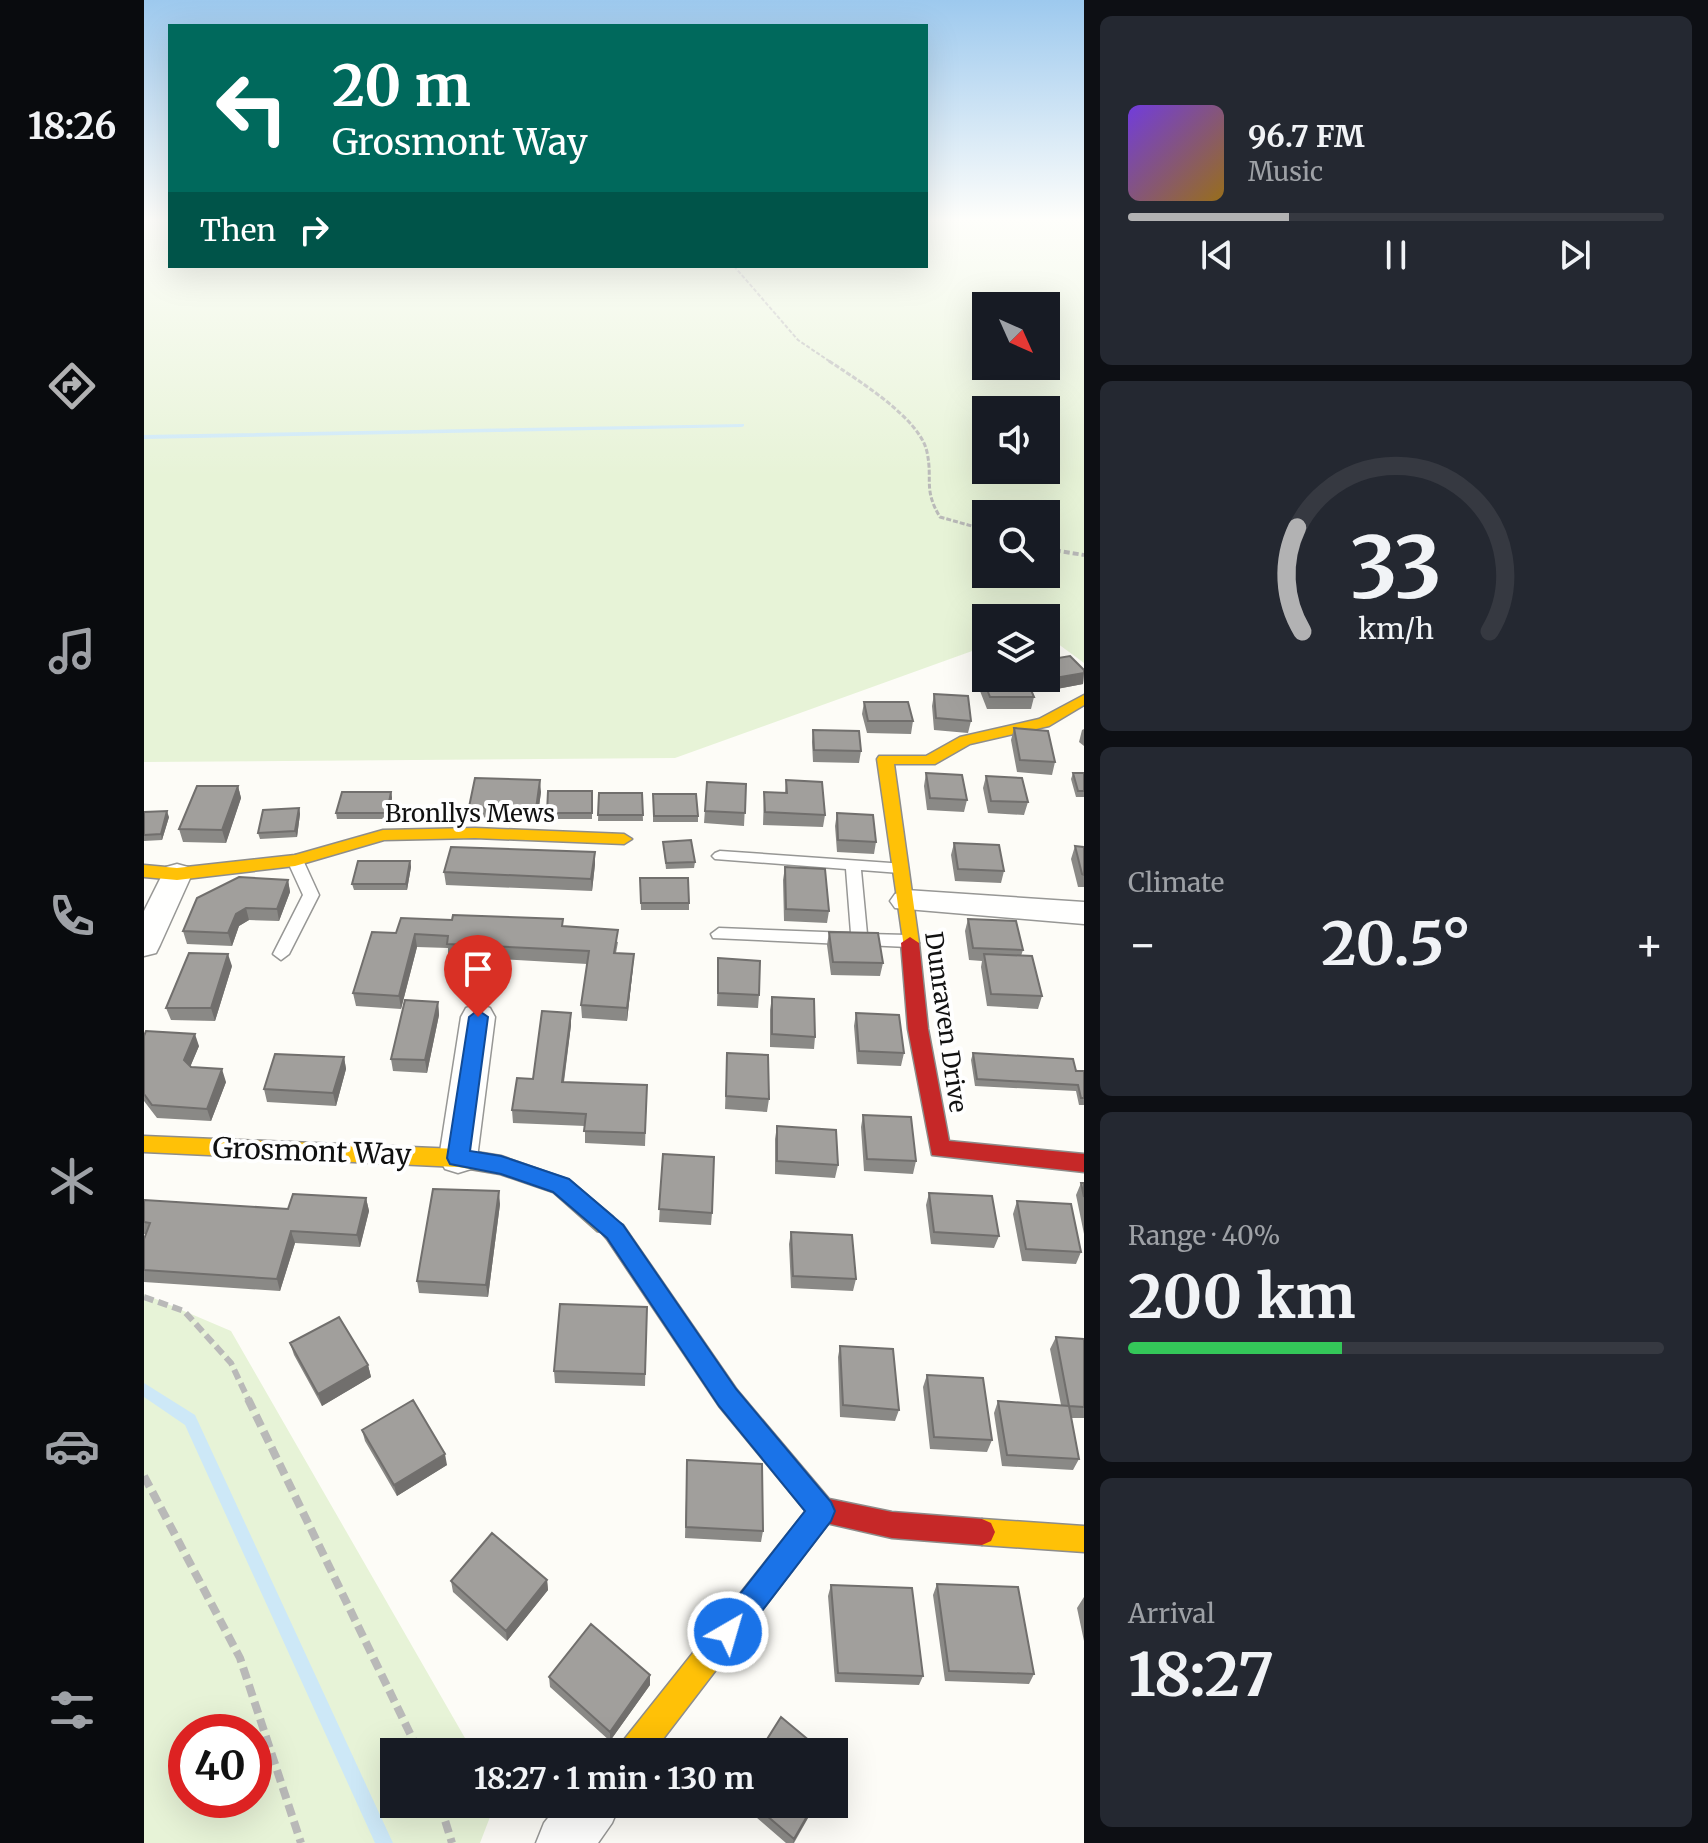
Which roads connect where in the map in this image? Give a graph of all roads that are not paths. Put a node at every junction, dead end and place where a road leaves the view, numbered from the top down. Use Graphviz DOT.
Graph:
graph roads {
  1 [pos="1084,699"];
  2 [pos="624,839"];
  3 [pos="720,856"];
  4 [pos="295,860"];
  5 [pos="853,867"];
  6 [pos="901,868"];
  7 [pos="144,871"];
  8 [pos="177,874"];
  9 [pos="906,901"];
  10 [pos="1084,913"];
  11 [pos="719,934"];
  12 [pos="860,940"];
  13 [pos="910,941"];
  14 [pos="144,945"];
  15 [pos="281,954"];
  16 [pos="478,1017"];
  17 [pos="144,1144"];
  18 [pos="458,1158"];
  19 [pos="1084,1163"];
  20 [pos="822,1511"];
  21 [pos="1084,1539"];
  22 [pos="645,1738"];
  23 [pos="583,1818"];
  24 [pos="564,1843"];
  1 -- 6 [label="street, Dunraven Drive"];
  2 -- 4 [label="street, Bronllys Mews"];
  3 -- 5 [label="lane"];
  4 -- 8 [label="street, Bronllys Mews"];
  4 -- 15 [label="lane"];
  5 -- 6 [label="lane"];
  5 -- 12 [label="lane"];
  6 -- 9 [label="street, Dunraven Drive"];
  7 -- 8 [label="street, Bronllys Mews"];
  8 -- 14 [label="street"];
  9 -- 10 [label="street"];
  9 -- 13 [label="street, Dunraven Drive"];
  11 -- 12 [label="lane"];
  12 -- 13 [label="lane"];
  13 -- 19 [label="street, Dunraven Drive"];
  16 -- 18 [label="street"];
  17 -- 18 [label="street, Grosmont Way"];
  18 -- 20 [label="street, Grosmont Way"];
  20 -- 21 [label="street"];
  20 -- 22 [label="street"];
  23 -- 24 [label="street"];
}
